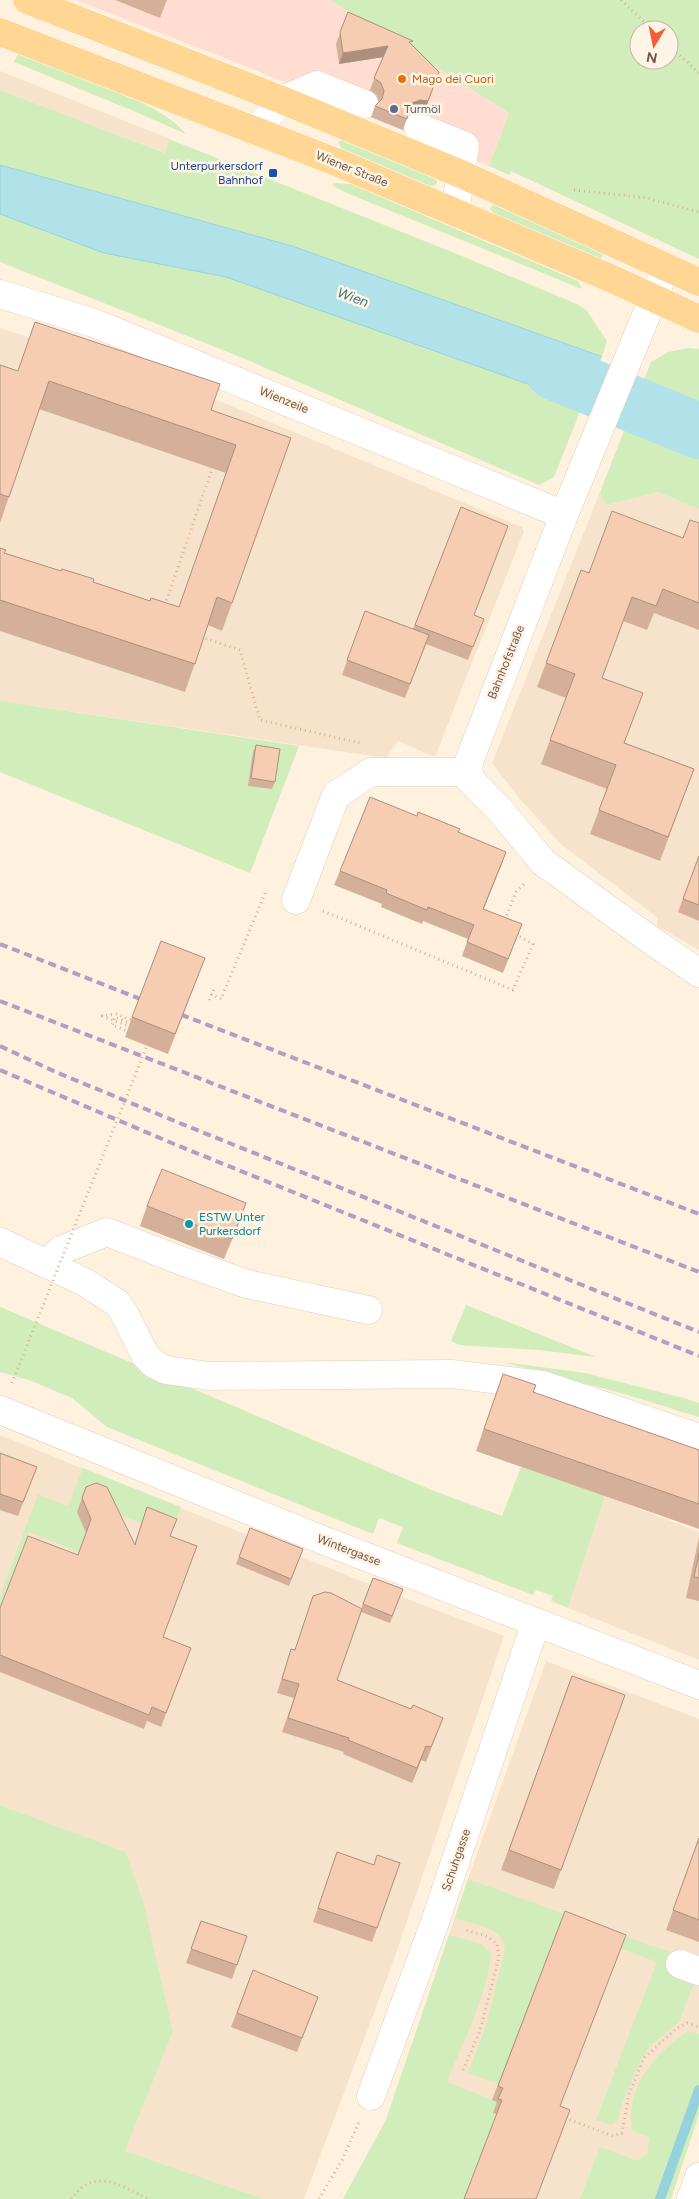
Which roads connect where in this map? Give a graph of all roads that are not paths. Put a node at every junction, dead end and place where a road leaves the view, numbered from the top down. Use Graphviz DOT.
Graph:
graph roads {
  1 [pos="27,0"];
  2 [pos="0,32"];
  3 [pos="367,98"];
  4 [pos="282,100"];
  5 [pos="421,120"];
  6 [pos="255,131"];
  7 [pos="462,174"];
  8 [pos="455,212"];
  9 [pos="666,267"];
  10 [pos="699,282"];
  11 [pos="653,298"];
  12 [pos="2,302"];
  13 [pos="699,319"];
  14 [pos="564,515"];
  15 [pos="469,772"];
  16 [pos="296,900"];
  17 [pos="699,973"];
  18 [pos="0,1242"];
  19 [pos="47,1264"];
  20 [pos="368,1310"];
  21 [pos="0,1410"];
  22 [pos="699,1438"];
  23 [pos="536,1622"];
  24 [pos="699,1686"];
  25 [pos="371,2096"];
  26 [pos="699,2177"];
  27 [pos="691,2199"];
  1 -- 4 [label="main road"];
  2 -- 6 [label="main road, Wiener Straße"];
  3 -- 4 [label="street"];
  4 -- 6 [label="street"];
  4 -- 7 [label="main road"];
  5 -- 7 [label="street"];
  6 -- 8 [label="main road, Wiener Straße"];
  7 -- 8 [label="street"];
  7 -- 9 [label="main road"];
  8 -- 11 [label="main road, Wiener Straße"];
  9 -- 10 [label="main road"];
  9 -- 11 [label="street, Bahnhofstraße"];
  11 -- 13 [label="main road, Wiener Straße"];
  11 -- 14 [label="street, Bahnhofstraße"];
  12 -- 14 [label="street, Wienzeile"];
  14 -- 15 [label="street, Bahnhofstraße"];
  15 -- 16 [label="street"];
  15 -- 17 [label="street"];
  18 -- 19 [label="street"];
  19 -- 20 [label="street"];
  19 -- 22 [label="street"];
  21 -- 23 [label="street, Wintergasse"];
  23 -- 24 [label="street, Wintergasse"];
  23 -- 25 [label="street, Schuhgasse"];
  26 -- 27 [label="street"];
}
